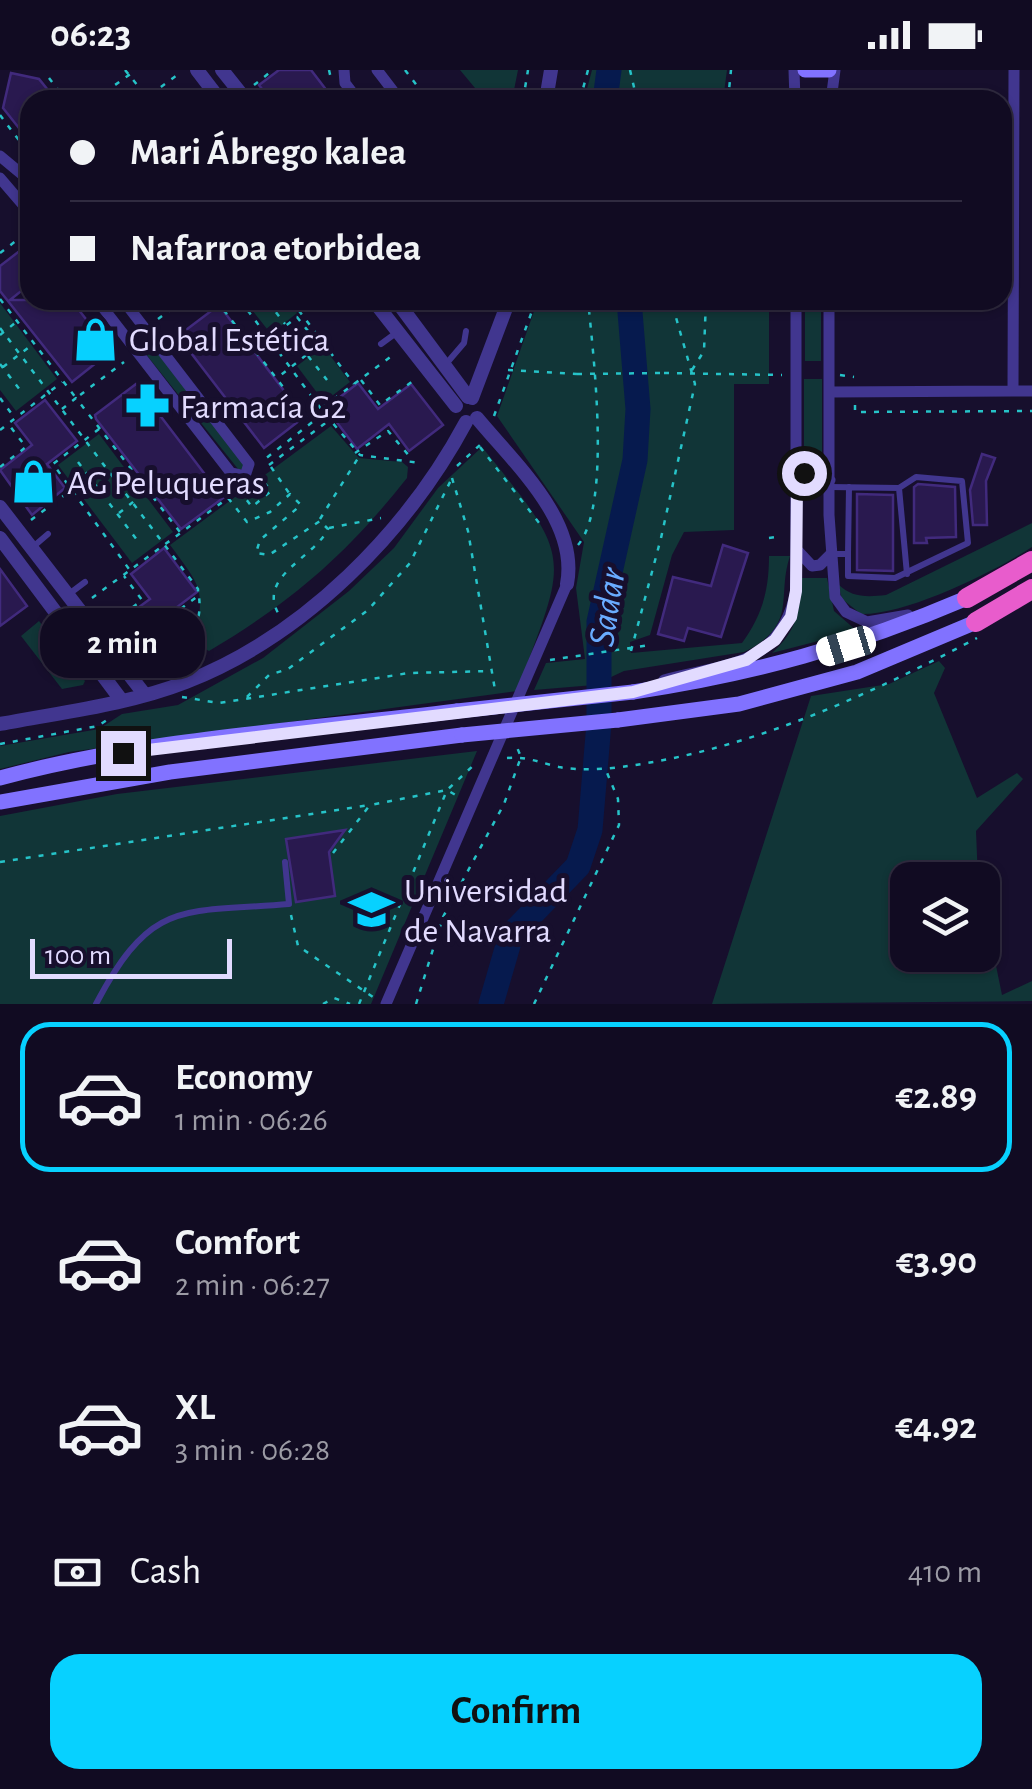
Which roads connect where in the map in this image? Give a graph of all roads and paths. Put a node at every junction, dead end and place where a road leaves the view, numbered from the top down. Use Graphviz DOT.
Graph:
graph roads {
  1 [pos="126,70"];
  2 [pos="136,70"];
  3 [pos="197,70"];
  4 [pos="222,70"];
  5 [pos="273,70"];
  6 [pos="376,70"];
  7 [pos="405,70"];
  8 [pos="805,70"];
  9 [pos="832,70"];
  10 [pos="1014,70"];
  11 [pos="180,73"];
  12 [pos="130,75"];
  13 [pos="49,78"];
  14 [pos="254,85"];
  15 [pos="58,89"];
  16 [pos="66,90"];
  17 [pos="107,90"];
  18 [pos="142,90"];
  19 [pos="157,90"];
  20 [pos="212,90"];
  21 [pos="238,90"];
  22 [pos="392,90"];
  23 [pos="420,90"];
  24 [pos="0,115"];
  25 [pos="20,142"];
  26 [pos="0,156"];
  27 [pos="20,173"];
  28 [pos="0,178"];
  29 [pos="20,201"];
  30 [pos="20,238"];
  31 [pos="0,254"];
  32 [pos="0,299"];
  33 [pos="105,310"];
  34 [pos="131,310"];
  35 [pos="171,310"];
  36 [pos="224,310"];
  37 [pos="246,310"];
  38 [pos="274,310"];
  39 [pos="298,310"];
  40 [pos="381,310"];
  41 [pos="404,310"];
  42 [pos="505,310"];
  43 [pos="532,310"];
  44 [pos="589,310"];
  45 [pos="674,310"];
  46 [pos="706,310"];
  47 [pos="796,310"];
  48 [pos="830,310"];
  49 [pos="158,320"];
  50 [pos="17,322"];
  51 [pos="140,322"];
  52 [pos="286,326"];
  53 [pos="466,331"];
  54 [pos="1,332"];
  55 [pos="398,332"];
  56 [pos="124,335"];
  57 [pos="152,338"];
  58 [pos="267,340"];
  59 [pos="34,344"];
  60 [pos="381,344"];
  61 [pos="136,350"];
  62 [pos="255,350"];
  63 [pos="20,354"];
  64 [pos="307,354"];
  65 [pos="393,355"];
  66 [pos="124,362"];
  67 [pos="445,365"];
  68 [pos="1,366"];
  69 [pos="292,367"];
  70 [pos="775,368"];
  71 [pos="510,370"];
  72 [pos="692,371"];
  73 [pos="483,372"];
  74 [pos="277,378"];
  75 [pos="360,379"];
  76 [pos="456,379"];
  77 [pos="327,380"];
  78 [pos="413,380"];
  79 [pos="62,381"];
  80 [pos="354,384"];
  81 [pos="20,390"];
  82 [pos="1013,390"];
  83 [pos="48,392"];
  84 [pos="830,392"];
  85 [pos="1032,392"];
  86 [pos="0,398"];
  87 [pos="76,398"];
  88 [pos="465,400"];
  89 [pos="61,410"];
  90 [pos="323,410"];
  91 [pos="15,418"];
  92 [pos="330,420"];
  93 [pos="472,420"];
  94 [pos="311,423"];
  95 [pos="8,424"];
  96 [pos="98,429"];
  97 [pos="0,430"];
  98 [pos="491,436"];
  99 [pos="84,440"];
  100 [pos="479,446"];
  101 [pos="358,454"];
  102 [pos="265,459"];
  103 [pos="412,459"];
  104 [pos="78,462"];
  105 [pos="420,463"];
  106 [pos="0,467"];
  107 [pos="133,472"];
  108 [pos="259,476"];
  109 [pos="452,478"];
  110 [pos="797,483"];
  111 [pos="118,484"];
  112 [pos="830,484"];
  113 [pos="849,487"];
  114 [pos="70,488"];
  115 [pos="900,488"];
  116 [pos="239,490"];
  117 [pos="148,491"];
  118 [pos="290,494"];
  119 [pos="104,496"];
  120 [pos="133,502"];
  121 [pos="0,506"];
  122 [pos="118,514"];
  123 [pos="382,518"];
  124 [pos="31,520"];
  125 [pos="320,521"];
  126 [pos="328,529"];
  127 [pos="545,532"];
  128 [pos="180,533"];
  129 [pos="48,534"];
  130 [pos="0,538"];
  131 [pos="769,538"];
  132 [pos="776,538"];
  133 [pos="137,540"];
  134 [pos="165,544"];
  135 [pos="579,545"];
  136 [pos="797,547"];
  137 [pos="32,548"];
  138 [pos="830,554"];
  139 [pos="848,554"];
  140 [pos="1028,564"];
  141 [pos="132,568"];
  142 [pos="124,574"];
  143 [pos="907,574"];
  144 [pos="85,582"];
  145 [pos="567,584"];
  146 [pos="1032,589"];
  147 [pos="68,595"];
  148 [pos="198,596"];
  149 [pos="92,598"];
  150 [pos="967,598"];
  151 [pos="278,613"];
  152 [pos="112,623"];
  153 [pos="982,627"];
  154 [pos="190,640"];
  155 [pos="650,645"];
  156 [pos="631,651"];
  157 [pos="204,658"];
  158 [pos="544,660"];
  159 [pos="492,670"];
  160 [pos="148,672"];
  161 [pos="633,692"];
  162 [pos="145,695"];
  163 [pos="179,696"];
  164 [pos="246,698"];
  165 [pos="496,698"];
  166 [pos="120,707"];
  167 [pos="0,724"];
  168 [pos="0,744"];
  169 [pos="521,757"];
  170 [pos="494,760"];
  171 [pos="605,767"];
  172 [pos="0,778"];
  173 [pos="447,790"];
  174 [pos="462,799"];
  175 [pos="0,802"];
  176 [pos="370,805"];
  177 [pos="334,854"];
  178 [pos="0,862"];
  179 [pos="285,862"];
  180 [pos="289,904"];
  181 [pos="364,991"];
  182 [pos="381,1002"];
  183 [pos="96,1004"];
  184 [pos="323,1004"];
  185 [pos="350,1004"];
  186 [pos="359,1004"];
  187 [pos="416,1004"];
  188 [pos="534,1004"];
  1 -- 12 [label="path"];
  2 -- 12 [label="path"];
  3 -- 20 [label="street"];
  4 -- 21 [label="street"];
  5 -- 14 [label="path"];
  6 -- 22 [label="street"];
  7 -- 23 [label="path"];
  8 -- 9 [label="main road"];
  10 -- 82 [label="street"];
  11 -- 19 [label="path"];
  12 -- 17 [label="path"];
  12 -- 18 [label="path"];
  13 -- 15 [label="path"];
  15 -- 16 [label="path"];
  24 -- 25 [label="path"];
  26 -- 27 [label="street"];
  28 -- 29 [label="street"];
  30 -- 31 [label="path"];
  32 -- 50 [label="path"];
  33 -- 56 [label="street"];
  34 -- 51 [label="street"];
  35 -- 49 [label="path"];
  36 -- 62 [label="path"];
  37 -- 58 [label="path"];
  38 -- 52 [label="path"];
  39 -- 80 [label="path"];
  40 -- 55 [label="street"];
  41 -- 67 [label="street"];
  42 -- 73 [label="street"];
  43 -- 71 [label="path"];
  44 -- 135 [label="path"];
  45 -- 72 [label="path"];
  46 -- 72 [label="path"];
  47 -- 110 [label="street"];
  48 -- 84 [label="street"];
  50 -- 54 [label="path"];
  50 -- 59 [label="path"];
  51 -- 56 [label="street"];
  51 -- 57 [label="street"];
  52 -- 58 [label="path"];
  52 -- 64 [label="path"];
  53 -- 67 [label="lane"];
  54 -- 63 [label="path"];
  55 -- 60 [label="lane"];
  55 -- 88 [label="street"];
  56 -- 61 [label="street"];
  57 -- 61 [label="street"];
  57 -- 61 [label="street"];
  58 -- 62 [label="path"];
  58 -- 69 [label="path"];
  59 -- 63 [label="path"];
  59 -- 79 [label="path"];
  62 -- 74 [label="path"];
  63 -- 68 [label="path"];
  63 -- 83 [label="path"];
  64 -- 69 [label="path"];
  64 -- 77 [label="path"];
  65 -- 75 [label="path"];
  66 -- 87 [label="path"];
  67 -- 76 [label="street"];
  68 -- 81 [label="path"];
  69 -- 74 [label="path"];
  69 -- 90 [label="path"];
  70 -- 72 [label="path"];
  71 -- 72 [label="path, bridge"];
  71 -- 98 [label="path"];
  72 -- 156 [label="path"];
  73 -- 76 [label="street"];
  73 -- 88 [label="street"];
  74 -- 94 [label="path"];
  75 -- 78 [label="path"];
  75 -- 80 [label="path"];
  76 -- 88 [label="street"];
  79 -- 83 [label="path"];
  79 -- 87 [label="path"];
  80 -- 90 [label="path"];
  82 -- 84 [label="street"];
  82 -- 85 [label="street"];
  83 -- 89 [label="path"];
  83 -- 91 [label="path"];
  84 -- 112 [label="street"];
  86 -- 91 [label="path"];
  87 -- 89 [label="path"];
  87 -- 96 [label="path"];
  88 -- 93 [label="street"];
  88 -- 93 [label="street"];
  89 -- 99 [label="path"];
  90 -- 92 [label="path"];
  90 -- 94 [label="path"];
  91 -- 95 [label="path"];
  92 -- 101 [label="path"];
  92 -- 118 [label="path"];
  93 -- 98 [label="street"];
  93 -- 162 [label="street"];
  94 -- 102 [label="path"];
  95 -- 97 [label="path"];
  95 -- 106 [label="path"];
  96 -- 99 [label="path"];
  96 -- 107 [label="path"];
  98 -- 100 [label="path"];
  98 -- 145 [label="street"];
  99 -- 111 [label="path"];
  99 -- 114 [label="path"];
  100 -- 109 [label="path"];
  100 -- 127 [label="path"];
  101 -- 103 [label="path"];
  101 -- 103 [label="path"];
  101 -- 125 [label="path"];
  103 -- 105 [label="path"];
  104 -- 119 [label="path"];
  107 -- 111 [label="path"];
  107 -- 117 [label="path"];
  108 -- 116 [label="path"];
  109 -- 159 [label="path"];
  109 -- 164 [label="path"];
  110 -- 112 [label="street"];
  110 -- 136 [label="street"];
  111 -- 119 [label="path"];
  111 -- 120 [label="path"];
  112 -- 113 [label="lane"];
  112 -- 138 [label="street"];
  113 -- 115 [label="lane"];
  113 -- 139 [label="lane"];
  114 -- 124 [label="path"];
  114 -- 141 [label="path"];
  115 -- 143 [label="lane"];
  115 -- 143 [label="lane"];
  117 -- 120 [label="path"];
  117 -- 128 [label="path"];
  118 -- 125 [label="path"];
  118 -- 128 [label="path"];
  119 -- 122 [label="path"];
  120 -- 122 [label="path"];
  120 -- 134 [label="path"];
  121 -- 137 [label="street"];
  122 -- 133 [label="path"];
  123 -- 126 [label="path"];
  125 -- 126 [label="path"];
  126 -- 151 [label="path"];
  128 -- 134 [label="path"];
  129 -- 137 [label="lane"];
  130 -- 166 [label="street"];
  131 -- 132 [label="path"];
  134 -- 141 [label="path"];
  134 -- 148 [label="path"];
  136 -- 138 [label="street"];
  136 -- 161 [label="street"];
  137 -- 147 [label="street"];
  138 -- 139 [label="lane"];
  138 -- 140 [label="street"];
  139 -- 143 [label="lane"];
  140 -- 150 [label="highway"];
  141 -- 142 [label="path"];
  142 -- 149 [label="path"];
  142 -- 152 [label="path"];
  144 -- 147 [label="lane"];
  145 -- 170 [label="street"];
  146 -- 153 [label="highway"];
  147 -- 162 [label="street"];
  148 -- 154 [label="path"];
  148 -- 154 [label="path"];
  150 -- 161 [label="main road"];
  153 -- 171 [label="path"];
  153 -- 175 [label="main road, bridge"];
  154 -- 157 [label="path"];
  154 -- 160 [label="path"];
  155 -- 156 [label="path"];
  156 -- 158 [label="path"];
  159 -- 164 [label="path"];
  159 -- 165 [label="path"];
  161 -- 172 [label="main road, bridge"];
  162 -- 166 [label="street"];
  163 -- 164 [label="path"];
  166 -- 167 [label="street"];
  166 -- 168 [label="path"];
  169 -- 170 [label="path"];
  169 -- 171 [label="path"];
  169 -- 187 [label="path"];
  170 -- 173 [label="path"];
  170 -- 182 [label="street"];
  171 -- 188 [label="path"];
  173 -- 174 [label="path"];
  173 -- 176 [label="path"];
  173 -- 181 [label="path"];
  176 -- 177 [label="path"];
  176 -- 178 [label="path"];
  179 -- 180 [label="lane"];
  180 -- 181 [label="path"];
  180 -- 183 [label="lane"];
  181 -- 182 [label="path"];
  181 -- 186 [label="path"];
  184 -- 185 [label="path"];
}
